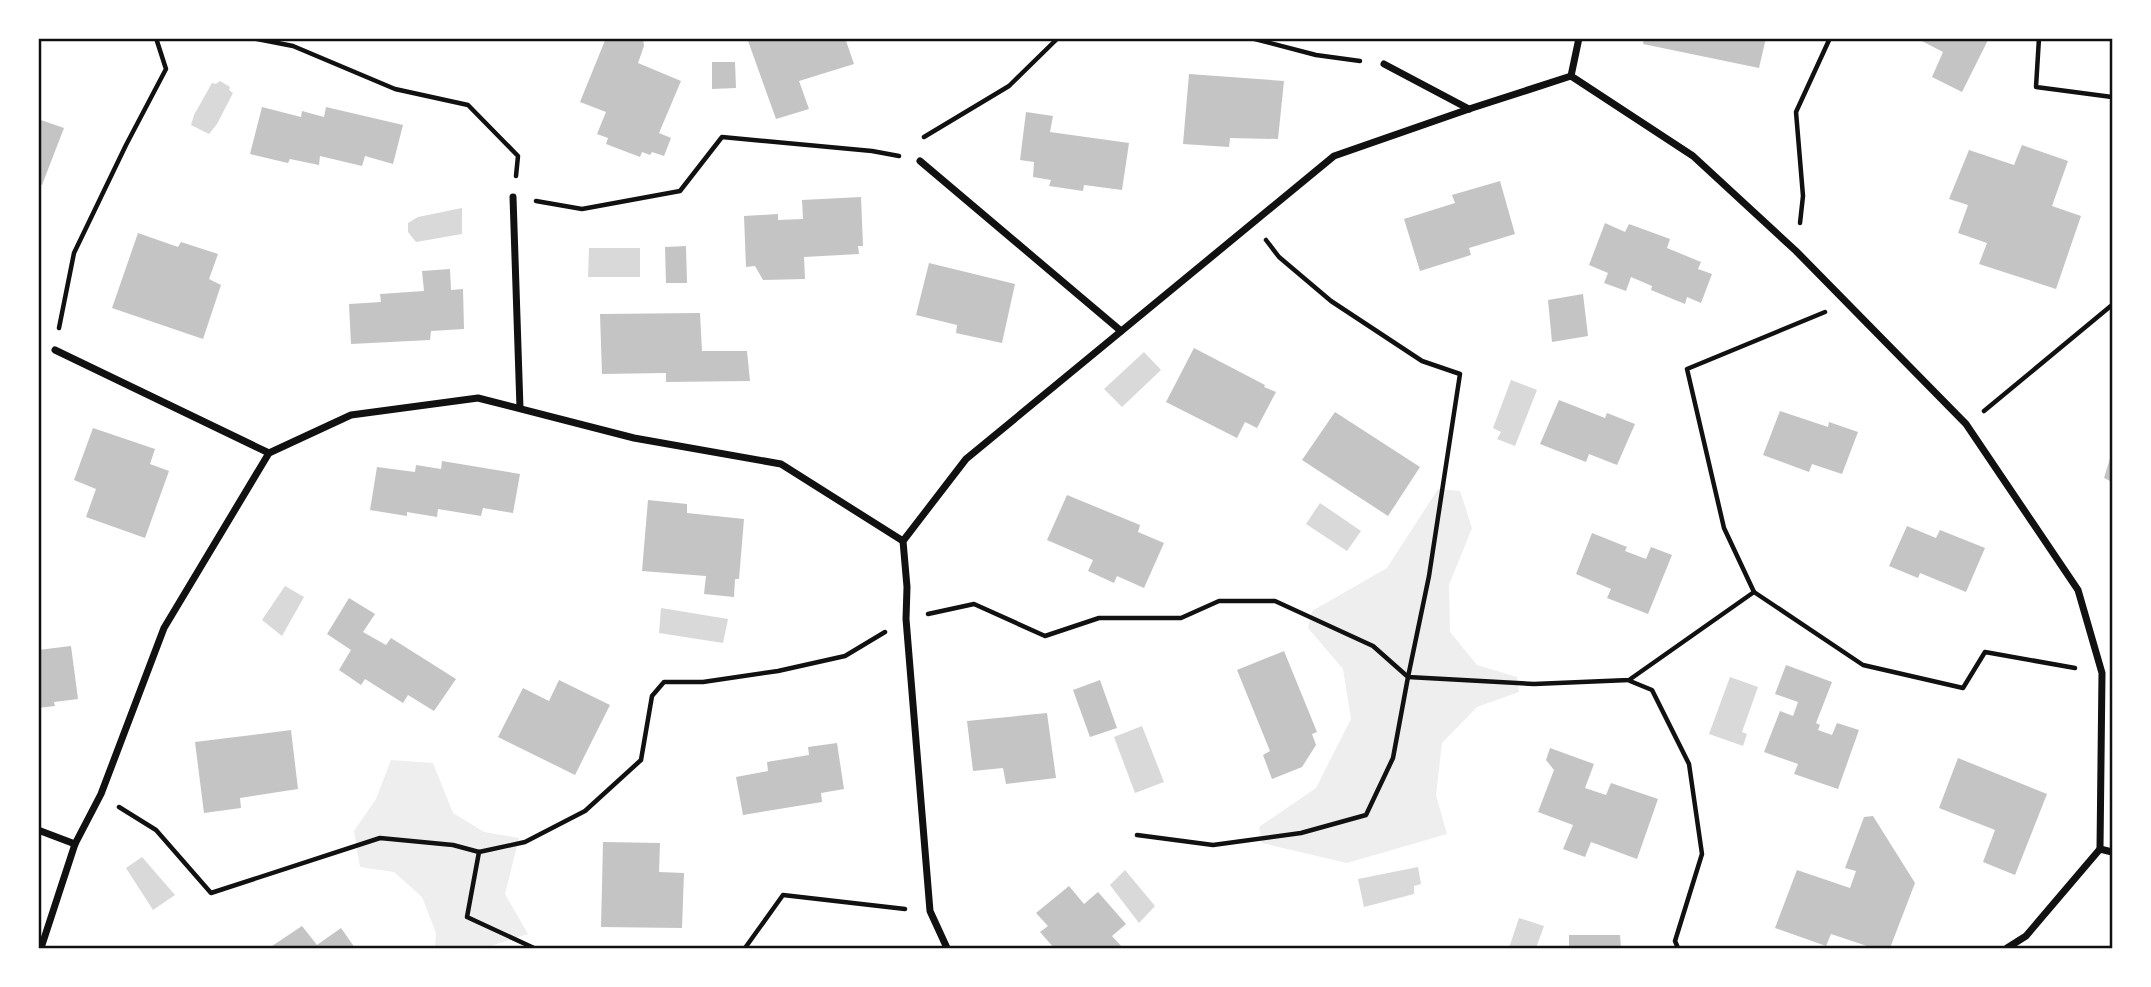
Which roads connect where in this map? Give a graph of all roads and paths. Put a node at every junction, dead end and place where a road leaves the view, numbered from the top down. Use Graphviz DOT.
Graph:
graph roads {
  1 [pos="156,38"];
  2 [pos="253,38"];
  3 [pos="1058,38"];
  4 [pos="1251,38"];
  5 [pos="1579,38"];
  6 [pos="1830,38"];
  7 [pos="2039,38"];
  8 [pos="1384,64"];
  9 [pos="1571,76"];
  10 [pos="2112,97"];
  11 [pos="1469,109"];
  12 [pos="872,151"];
  13 [pos="920,161"];
  14 [pos="513,197"];
  15 [pos="1253,222"];
  16 [pos="1796,251"];
  17 [pos="1846,304"];
  18 [pos="2112,305"];
  19 [pos="1121,331"];
  20 [pos="55,350"];
  21 [pos="520,408"];
  22 [pos="1966,424"];
  23 [pos="269,453"];
  24 [pos="902,541"];
  25 [pos="1754,592"];
  26 [pos="906,619"];
  27 [pos="2102,673"];
  28 [pos="1408,677"];
  29 [pos="1629,680"];
  30 [pos="101,794"];
  31 [pos="38,831"];
  32 [pos="1137,835"];
  33 [pos="75,844"];
  34 [pos="2100,849"];
  35 [pos="479,852"];
  36 [pos="2112,852"];
  37 [pos="930,911"];
  38 [pos="41,948"];
  39 [pos="534,948"];
  40 [pos="745,948"];
  41 [pos="947,948"];
  42 [pos="1678,948"];
  43 [pos="2007,948"];
  1 -- 20 [label="path"];
  2 -- 14 [label="path"];
  3 -- 13 [label="path"];
  4 -- 8 [label="path"];
  5 -- 9 [label="street"];
  6 -- 16 [label="path"];
  7 -- 10 [label="path"];
  8 -- 11 [label="street"];
  9 -- 11 [label="street"];
  9 -- 16 [label="street"];
  11 -- 15 [label="street"];
  12 -- 14 [label="path"];
  13 -- 19 [label="street"];
  14 -- 21 [label="street"];
  15 -- 19 [label="street"];
  15 -- 28 [label="path"];
  16 -- 17 [label="street"];
  17 -- 22 [label="street"];
  17 -- 25 [label="path"];
  18 -- 22 [label="path"];
  19 -- 24 [label="street"];
  20 -- 23 [label="street"];
  21 -- 23 [label="street"];
  21 -- 24 [label="street"];
  22 -- 27 [label="street"];
  23 -- 30 [label="street"];
  24 -- 26 [label="street"];
  25 -- 27 [label="path"];
  25 -- 29 [label="path"];
  26 -- 28 [label="path"];
  26 -- 35 [label="path"];
  26 -- 37 [label="street"];
  27 -- 34 [label="street"];
  28 -- 29 [label="path"];
  28 -- 32 [label="path"];
  29 -- 42 [label="path"];
  30 -- 33 [label="street"];
  30 -- 35 [label="path"];
  31 -- 33 [label="street"];
  33 -- 38 [label="street"];
  34 -- 36 [label="street"];
  34 -- 43 [label="street"];
  35 -- 39 [label="path"];
  37 -- 40 [label="path"];
  37 -- 41 [label="street"];
}
